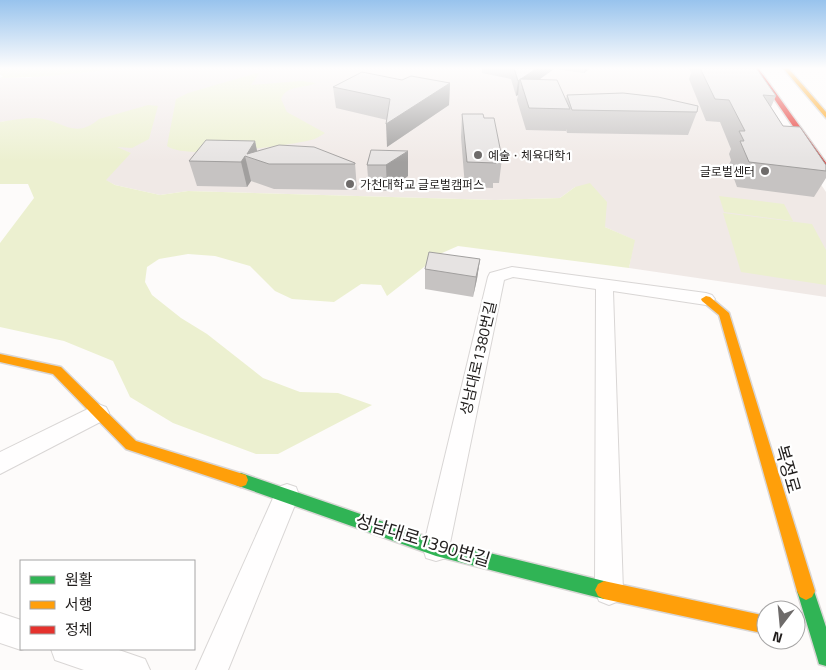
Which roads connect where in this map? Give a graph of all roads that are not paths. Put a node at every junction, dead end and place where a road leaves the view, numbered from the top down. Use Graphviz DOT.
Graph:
graph roads {
  1 [pos="777,99"];
  2 [pos="812,99"];
  3 [pos="826,116"];
  4 [pos="826,168"];
  5 [pos="604,286"];
  6 [pos="706,299"];
  7 [pos="0,358"];
  8 [pos="98,413"];
  9 [pos="0,464"];
  10 [pos="287,495"];
  11 [pos="436,548"];
  12 [pos="609,591"];
  13 [pos="756,623"];
  14 [pos="0,628"];
  15 [pos="20,635"];
  16 [pos="817,641"];
  17 [pos="69,650"];
  18 [pos="134,670"];
  19 [pos="212,670"];
  1 -- 4 [label="street"];
  2 -- 3 [label="street"];
  5 -- 6 [label="street, 성남대로1380번길"];
  5 -- 11 [label="street, 성남대로1380번길"];
  5 -- 12 [label="street"];
  6 -- 16 [label="street, 복정로"];
  7 -- 8 [label="street, 성남대로1390번길"];
  8 -- 9 [label="street"];
  8 -- 10 [label="street, 성남대로1390번길"];
  10 -- 11 [label="street, 성남대로1390번길"];
  10 -- 19 [label="street"];
  11 -- 12 [label="street, 성남대로1390번길"];
  12 -- 13 [label="street, 성남대로1390번길"];
  14 -- 15 [label="street"];
  17 -- 18 [label="street"];
}
